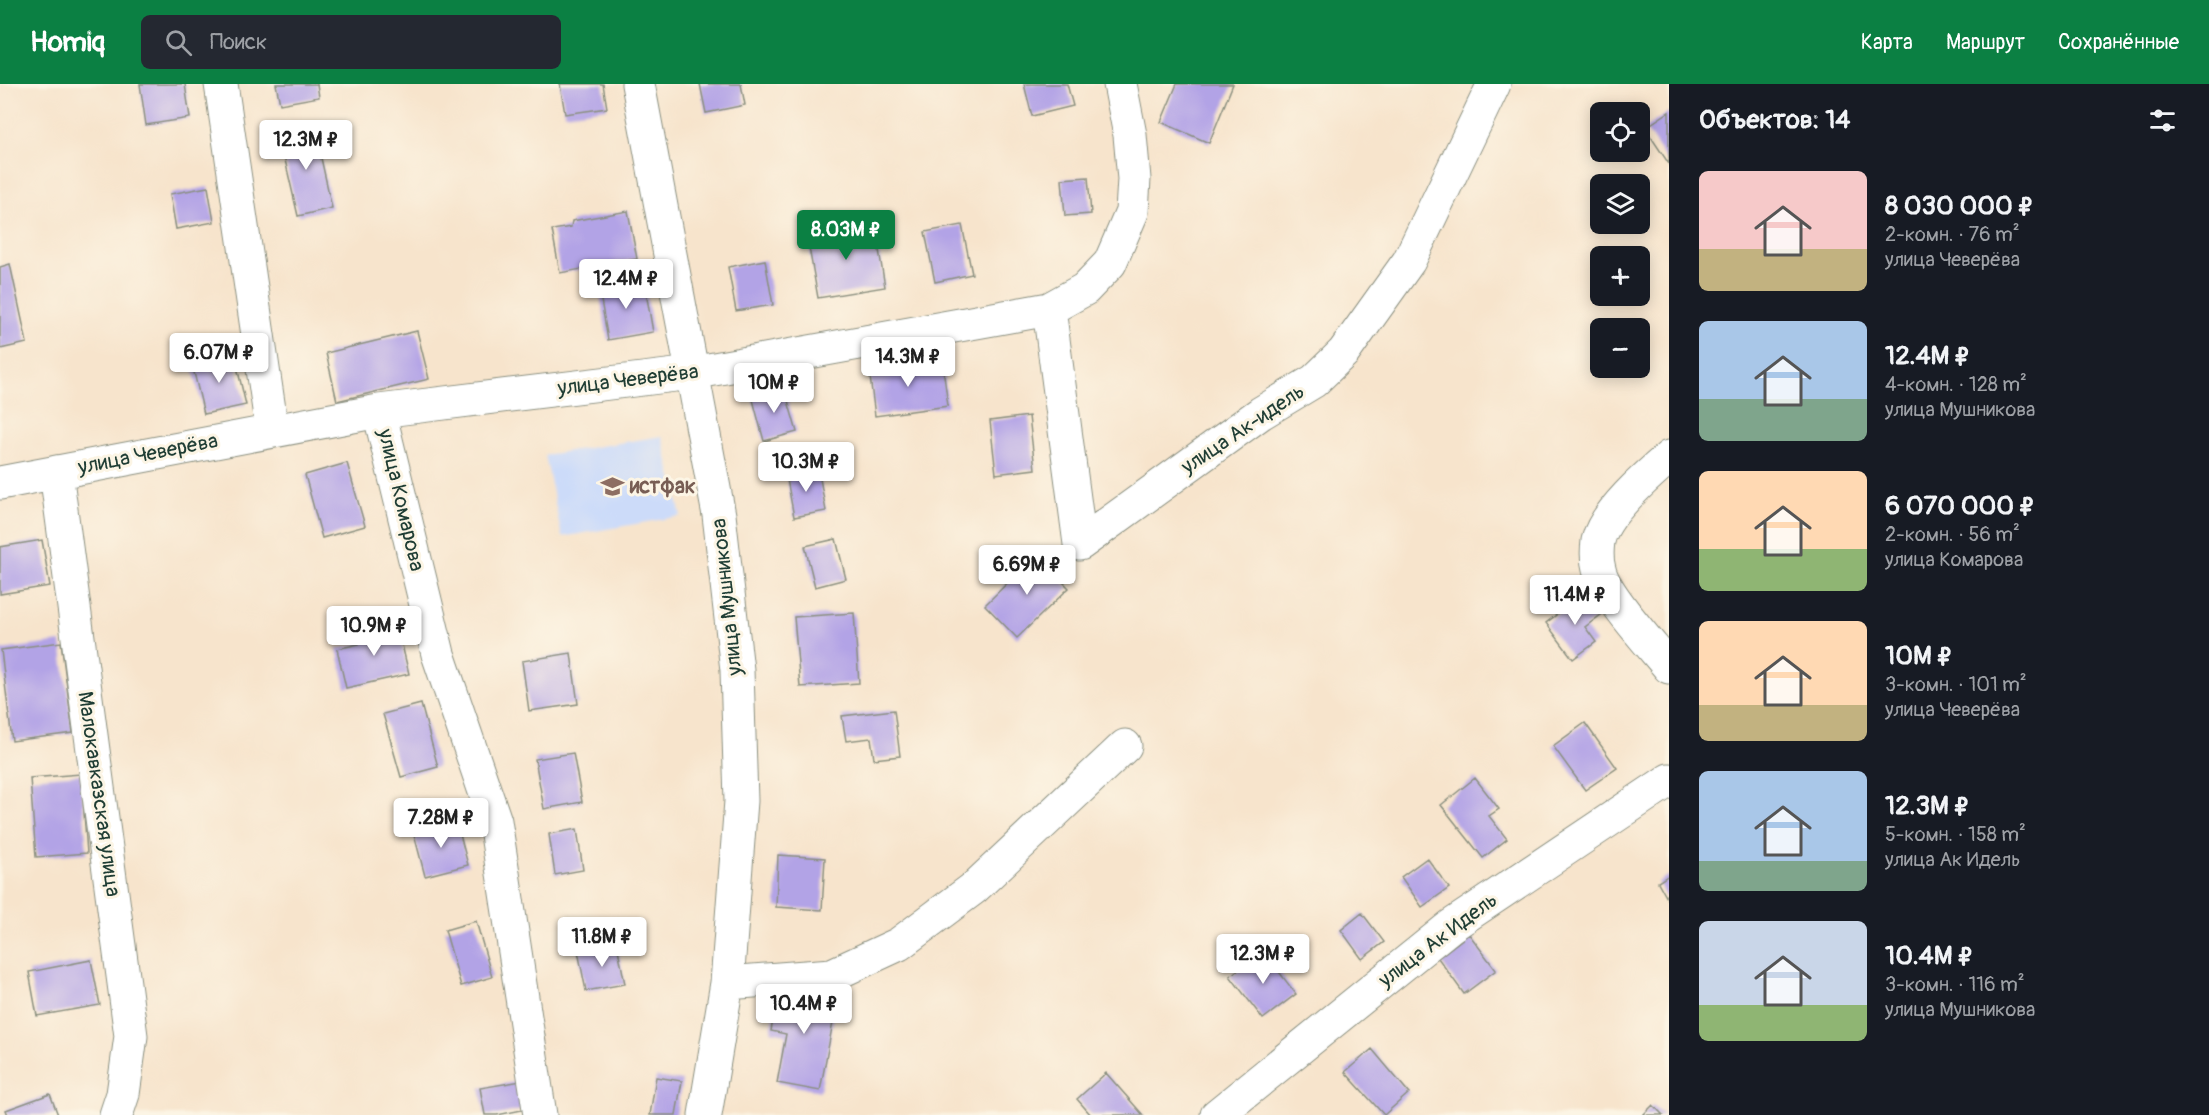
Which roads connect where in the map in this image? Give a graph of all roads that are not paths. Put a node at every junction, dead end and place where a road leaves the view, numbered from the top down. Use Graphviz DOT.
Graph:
graph roads {
  1 [pos="220,84"];
  2 [pos="638,84"];
  3 [pos="1120,84"];
  4 [pos="1494,84"];
  5 [pos="1049,309"];
  6 [pos="692,373"];
  7 [pos="379,411"];
  8 [pos="272,430"];
  9 [pos="1669,457"];
  10 [pos="57,472"];
  11 [pos="0,483"];
  12 [pos="1669,667"];
  13 [pos="1125,746"];
  14 [pos="1669,780"];
  15 [pos="728,983"];
  16 [pos="116,1115"];
  17 [pos="540,1115"];
  18 [pos="705,1115"];
  19 [pos="1217,1115"];
  1 -- 8 [label="street"];
  2 -- 6 [label="street, улица Мушникова"];
  3 -- 5 [label="street, улица Чеверёва"];
  4 -- 5 [label="street, улица Ак-идель"];
  5 -- 6 [label="street, улица Чеверёва"];
  6 -- 7 [label="street, улица Чеверёва"];
  6 -- 15 [label="street, улица Мушникова"];
  7 -- 8 [label="street, улица Чеверёва"];
  7 -- 17 [label="street, улица Комарова"];
  8 -- 10 [label="street, улица Чеверёва"];
  9 -- 12 [label="street"];
  10 -- 11 [label="street, улица Чеверёва"];
  10 -- 16 [label="street, Малокавказская улица"];
  13 -- 15 [label="street"];
  14 -- 19 [label="street, улица Ак Идель"];
  15 -- 18 [label="street, улица Мушникова"];
}
